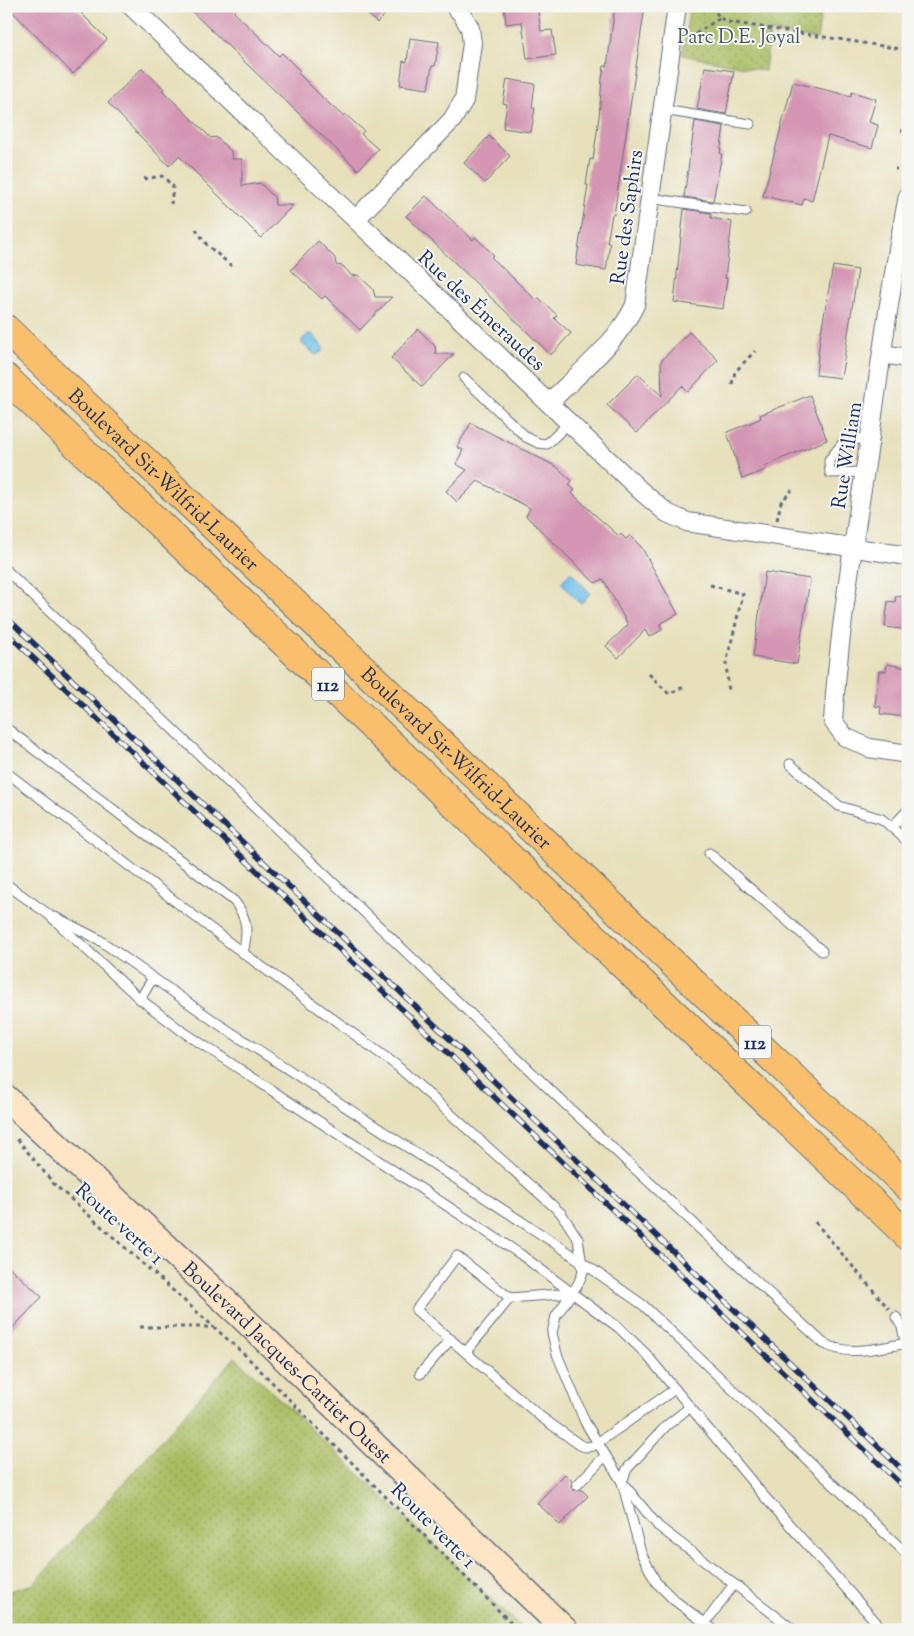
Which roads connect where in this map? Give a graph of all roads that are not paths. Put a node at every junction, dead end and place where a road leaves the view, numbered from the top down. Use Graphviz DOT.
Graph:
graph roads {
  1 [pos="131,6"];
  2 [pos="454,6"];
  3 [pos="677,6"];
  4 [pos="662,110"];
  5 [pos="750,124"];
  6 [pos="908,196"];
  7 [pos="649,198"];
  8 [pos="746,212"];
  9 [pos="356,219"];
  10 [pos="6,329"];
  11 [pos="882,354"];
  12 [pos="908,358"];
  13 [pos="6,378"];
  14 [pos="464,378"];
  15 [pos="550,402"];
  16 [pos="571,422"];
  17 [pos="870,436"];
  18 [pos="864,472"];
  19 [pos="853,548"];
  20 [pos="908,556"];
  21 [pos="6,570"];
  22 [pos="6,728"];
  23 [pos="908,754"];
  24 [pos="790,764"];
  25 [pos="6,772"];
  26 [pos="908,810"];
  27 [pos="892,827"];
  28 [pos="908,842"];
  29 [pos="709,853"];
  30 [pos="6,884"];
  31 [pos="48,914"];
  32 [pos="822,951"];
  33 [pos="243,953"];
  34 [pos="153,978"];
  35 [pos="140,999"];
  36 [pos="8,1102"];
  37 [pos="908,1187"];
  38 [pos="908,1236"];
  39 [pos="583,1262"];
  40 [pos="573,1292"];
  41 [pos="510,1298"];
  42 [pos="896,1317"];
  43 [pos="451,1339"];
  44 [pos="907,1345"];
  45 [pos="466,1352"];
  46 [pos="420,1374"];
  47 [pos="675,1389"];
  48 [pos="690,1407"];
  49 [pos="598,1443"];
  50 [pos="605,1456"];
  51 [pos="622,1482"];
  52 [pos="577,1485"];
  53 [pos="908,1555"];
  54 [pos="734,1584"];
  55 [pos="706,1622"];
  56 [pos="565,1630"];
  57 [pos="714,1630"];
  58 [pos="794,1630"];
  59 [pos="883,1630"];
  1 -- 9 [label="street, Rue des Émeraudes"];
  2 -- 9 [label="street"];
  3 -- 4 [label="street, Rue des Saphirs"];
  4 -- 5 [label="lane"];
  4 -- 7 [label="street, Rue des Saphirs"];
  6 -- 11 [label="street, Rue William"];
  7 -- 8 [label="lane"];
  7 -- 15 [label="street, Rue des Saphirs"];
  9 -- 15 [label="street, Rue des Émeraudes"];
  10 -- 37 [label="highway, Boulevard Sir-Wilfrid-Laurier / 112"];
  11 -- 12 [label="street"];
  11 -- 17 [label="street, Rue William"];
  13 -- 38 [label="highway, Boulevard Sir-Wilfrid-Laurier / 112"];
  14 -- 16 [label="lane"];
  15 -- 16 [label="street, Rue des Émeraudes"];
  16 -- 19 [label="street, Rue des Émeraudes"];
  17 -- 18 [label="street, Rue William"];
  17 -- 18 [label="lane"];
  18 -- 19 [label="street, Rue William"];
  19 -- 20 [label="street, Rue des Émeraudes"];
  19 -- 23 [label="street, Rue William"];
  21 -- 44 [label="lane"];
  22 -- 33 [label="lane"];
  24 -- 27 [label="lane"];
  25 -- 33 [label="lane"];
  26 -- 27 [label="lane"];
  27 -- 28 [label="lane"];
  29 -- 32 [label="lane"];
  30 -- 31 [label="lane"];
  31 -- 34 [label="lane"];
  31 -- 35 [label="lane"];
  33 -- 39 [label="lane"];
  34 -- 35 [label="lane"];
  34 -- 39 [label="lane"];
  35 -- 40 [label="lane"];
  36 -- 56 [label="main road, Boulevard Jacques-Cartier Ouest"];
  39 -- 40 [label="lane"];
  39 -- 53 [label="lane"];
  40 -- 41 [label="lane"];
  40 -- 47 [label="lane"];
  40 -- 49 [label="lane"];
  41 -- 43 [label="lane"];
  41 -- 45 [label="lane"];
  42 -- 44 [label="lane"];
  43 -- 45 [label="lane"];
  43 -- 46 [label="lane"];
  45 -- 49 [label="lane"];
  47 -- 48 [label="lane"];
  47 -- 49 [label="lane"];
  48 -- 51 [label="lane"];
  48 -- 59 [label="lane"];
  49 -- 50 [label="lane"];
  50 -- 51 [label="lane"];
  50 -- 52 [label="lane"];
  51 -- 54 [label="lane"];
  51 -- 55 [label="lane"];
  54 -- 55 [label="lane"];
  54 -- 58 [label="lane"];
  55 -- 57 [label="lane"];
}
